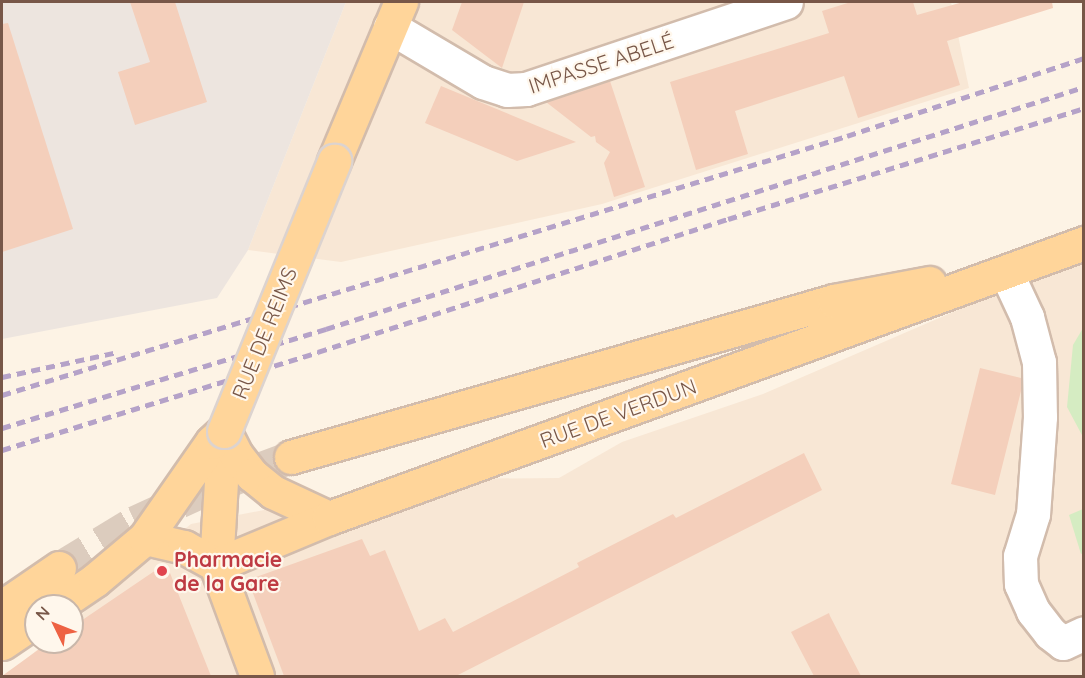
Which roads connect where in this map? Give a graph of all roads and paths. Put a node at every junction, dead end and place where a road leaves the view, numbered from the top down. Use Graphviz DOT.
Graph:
graph roads {
  1 [pos="786,2"];
  2 [pos="396,14"];
  3 [pos="1083,243"];
  4 [pos="1014,269"];
  5 [pos="224,431"];
  6 [pos="291,457"];
  7 [pos="329,518"];
  8 [pos="145,538"];
  9 [pos="216,565"];
  10 [pos="59,568"];
  11 [pos="75,594"];
  12 [pos="2,607"];
  13 [pos="24,628"];
  14 [pos="1083,633"];
  15 [pos="2,643"];
  16 [pos="257,676"];
  1 -- 2 [label="street, IMPASSE ABELÉ"];
  2 -- 5 [label="main road, RUE DE REIMS, bridge"];
  3 -- 4 [label="main road, RUE DE VERDUN"];
  4 -- 6 [label="main road, RUE DE VERDUN"];
  4 -- 7 [label="main road, RUE DE VERDUN"];
  4 -- 14 [label="street"];
  5 -- 7 [label="main road"];
  5 -- 8 [label="main road"];
  5 -- 9 [label="main road, RUE DE REIMS"];
  7 -- 9 [label="main road, RUE DE VERDUN"];
  8 -- 9 [label="main road"];
  8 -- 11 [label="main road"];
  9 -- 16 [label="main road, RUE DE REIMS"];
  10 -- 12 [label="main road"];
  13 -- 15 [label="main road"];
}
